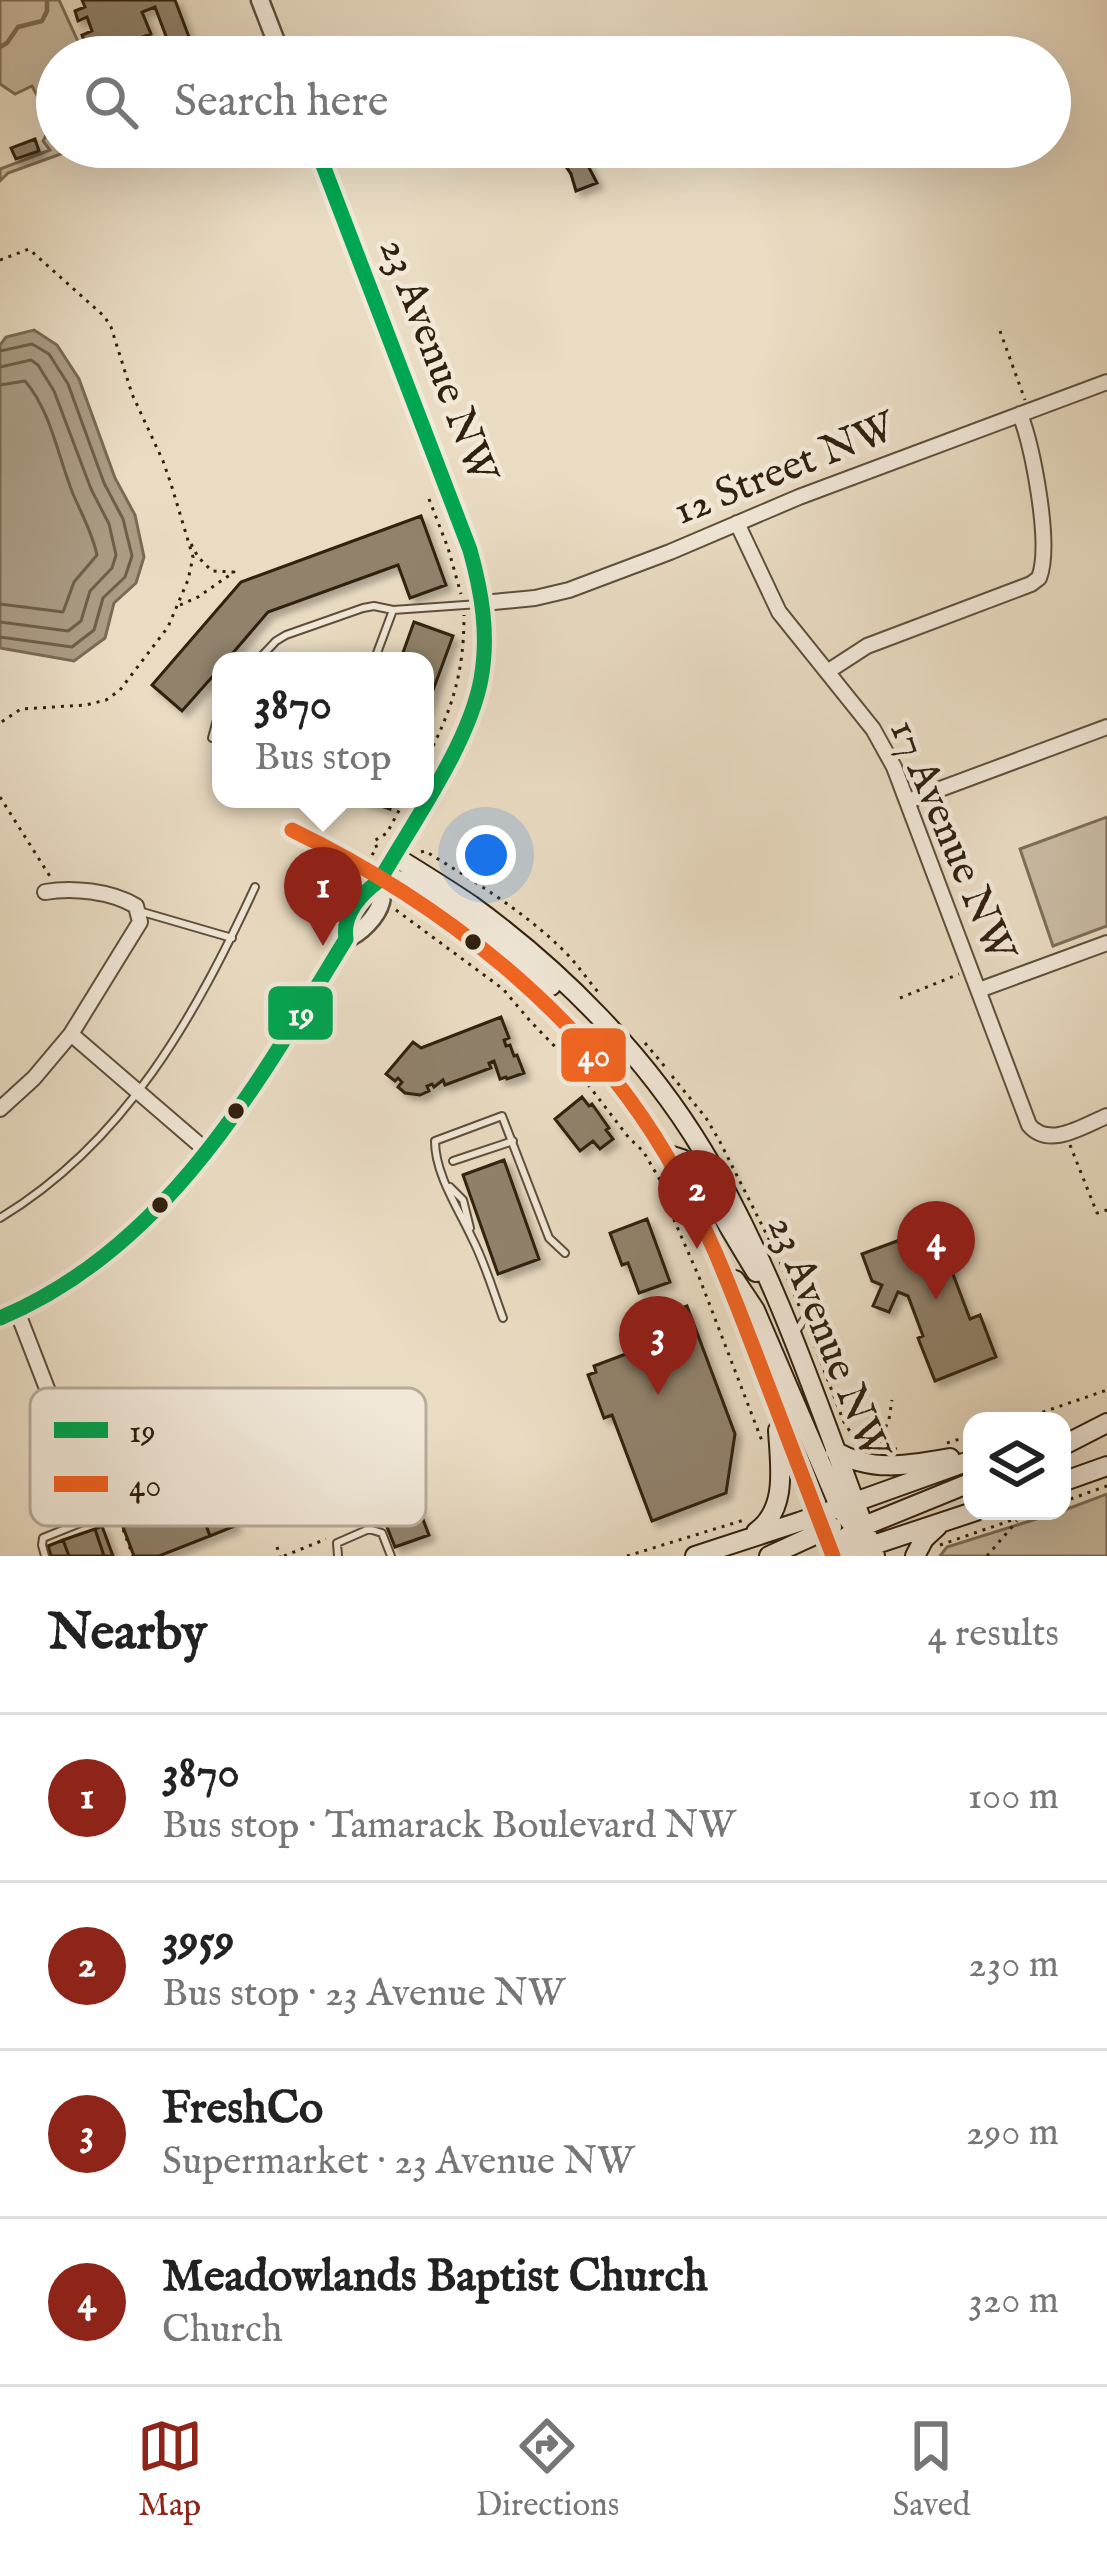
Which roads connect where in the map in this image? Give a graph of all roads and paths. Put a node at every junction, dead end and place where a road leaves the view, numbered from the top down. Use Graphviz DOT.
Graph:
graph roads {
  1 [pos="260,0"];
  2 [pos="274,36"];
  3 [pos="324,168"];
  4 [pos="0,260"];
  5 [pos="1000,331"];
  6 [pos="1107,382"];
  7 [pos="1023,408"];
  8 [pos="429,500"];
  9 [pos="737,523"];
  10 [pos="187,536"];
  11 [pos="483,603"];
  12 [pos="463,605"];
  13 [pos="178,606"];
  14 [pos="393,610"];
  15 [pos="267,652"];
  16 [pos="377,652"];
  17 [pos="826,671"];
  18 [pos="0,723"];
  19 [pos="1107,727"];
  20 [pos="434,744"];
  21 [pos="434,783"];
  22 [pos="0,797"];
  23 [pos="908,801"];
  24 [pos="400,808"];
  25 [pos="416,808"];
  26 [pos="292,830"];
  27 [pos="385,852"];
  28 [pos="380,880"];
  29 [pos="255,886"];
  30 [pos="51,891"];
  31 [pos="394,908"];
  32 [pos="139,911"];
  33 [pos="232,938"];
  34 [pos="1107,943"];
  35 [pos="962,973"];
  36 [pos="979,991"];
  37 [pos="900,998"];
  38 [pos="71,1034"];
  39 [pos="624,1046"];
  40 [pos="140,1093"];
  41 [pos="0,1108"];
  42 [pos="1107,1116"];
  43 [pos="706,1118"];
  44 [pos="1065,1132"];
  45 [pos="719,1140"];
  46 [pos="513,1141"];
  47 [pos="208,1152"];
  48 [pos="666,1154"];
  49 [pos="453,1160"];
  50 [pos="1107,1210"];
  51 [pos="0,1218"];
  52 [pos="566,1253"];
  53 [pos="717,1256"];
  54 [pos="779,1306"];
  55 [pos="815,1310"];
  56 [pos="9,1315"];
  57 [pos="503,1318"];
  58 [pos="807,1327"];
  59 [pos="794,1346"];
  60 [pos="42,1388"];
  61 [pos="1107,1390"];
  62 [pos="892,1400"];
  63 [pos="777,1408"];
  64 [pos="1042,1412"];
  65 [pos="1107,1420"];
  66 [pos="1071,1428"];
  67 [pos="963,1438"];
  68 [pos="762,1442"];
  69 [pos="1071,1442"];
  70 [pos="878,1446"];
  71 [pos="937,1446"];
  72 [pos="902,1449"];
  73 [pos="835,1451"];
  74 [pos="963,1458"];
  75 [pos="963,1462"];
  76 [pos="1107,1466"];
  77 [pos="1071,1479"];
  78 [pos="963,1486"];
  79 [pos="1107,1486"];
  80 [pos="1071,1499"];
  81 [pos="963,1515"];
  82 [pos="748,1518"];
  83 [pos="1012,1520"];
  84 [pos="1018,1520"];
  85 [pos="941,1523"];
  86 [pos="73,1526"];
  87 [pos="122,1526"];
  88 [pos="842,1534"];
  89 [pos="741,1540"];
  90 [pos="277,1547"];
  91 [pos="873,1551"];
  92 [pos="924,1555"];
  93 [pos="45,1556"];
  94 [pos="133,1556"];
  95 [pos="280,1556"];
  96 [pos="338,1556"];
  97 [pos="391,1556"];
  98 [pos="627,1556"];
  99 [pos="695,1556"];
  100 [pos="769,1556"];
  101 [pos="987,1556"];
  1 -- 2 [label="street"];
  3 -- 11 [label="street, 23 Avenue NW"];
  4 -- 10 [label="path"];
  5 -- 7 [label="path"];
  6 -- 7 [label="street, 12 Street NW"];
  7 -- 9 [label="street, 12 Street NW"];
  7 -- 17 [label="street"];
  8 -- 12 [label="path"];
  9 -- 11 [label="street, 12 Street NW"];
  9 -- 17 [label="street, 17 Avenue NW"];
  10 -- 13 [label="path"];
  10 -- 13 [label="path"];
  11 -- 12 [label="lane"];
  11 -- 21 [label="street, 23 Avenue NW"];
  12 -- 14 [label="lane"];
  12 -- 20 [label="path"];
  13 -- 18 [label="path"];
  14 -- 15 [label="lane"];
  14 -- 16 [label="lane"];
  17 -- 23 [label="street, 17 Avenue NW"];
  19 -- 23 [label="street"];
  22 -- 30 [label="path"];
  23 -- 36 [label="street, 17 Avenue NW"];
  24 -- 27 [label="path"];
  25 -- 27 [label="street, 23 Avenue NW"];
  26 -- 28 [label="main road, 23 Avenue NW"];
  27 -- 28 [label="street, 23 Avenue NW"];
  27 -- 39 [label="main road, 23 Avenue NW"];
  28 -- 39 [label="main road"];
  28 -- 47 [label="street, 23 Avenue NW"];
  28 -- 48 [label="main road, 23 Avenue NW"];
  29 -- 33 [label="lane"];
  30 -- 32 [label="street"];
  31 -- 68 [label="path"];
  32 -- 33 [label="lane"];
  32 -- 38 [label="street"];
  33 -- 40 [label="lane"];
  34 -- 36 [label="street"];
  35 -- 37 [label="path"];
  36 -- 44 [label="street, 17 Avenue NW"];
  38 -- 40 [label="street"];
  38 -- 41 [label="street"];
  39 -- 54 [label="main road, 23 Avenue NW"];
  40 -- 47 [label="street"];
  40 -- 51 [label="lane"];
  42 -- 44 [label="street"];
  43 -- 45 [label="path"];
  44 -- 50 [label="path"];
  46 -- 49 [label="lane"];
  46 -- 52 [label="lane"];
  46 -- 57 [label="lane"];
  47 -- 56 [label="street, 23 Avenue NW"];
  48 -- 53 [label="main road, 23 Avenue NW"];
  48 -- 54 [label="main road"];
  53 -- 63 [label="main road, 23 Avenue NW"];
  53 -- 88 [label="main road"];
  54 -- 59 [label="main road, 23 Avenue NW"];
  55 -- 59 [label="lane"];
  56 -- 60 [label="street"];
  58 -- 72 [label="path"];
  59 -- 73 [label="main road, 23 Avenue NW"];
  61 -- 64 [label="path"];
  62 -- 70 [label="path"];
  63 -- 88 [label="main road, 23 Avenue NW"];
  63 -- 89 [label="main road"];
  65 -- 66 [label="main road"];
  65 -- 69 [label="main road"];
  67 -- 71 [label="path"];
  73 -- 74 [label="main road"];
  73 -- 88 [label="main road, 23 Avenue NW"];
  75 -- 88 [label="main road"];
  76 -- 77 [label="main road"];
  78 -- 88 [label="main road"];
  79 -- 80 [label="path"];
  81 -- 85 [label="main road"];
  82 -- 98 [label="path"];
  83 -- 92 [label="path"];
  84 -- 101 [label="path"];
  85 -- 91 [label="main road"];
  85 -- 92 [label="main road"];
  86 -- 93 [label="lane"];
  87 -- 94 [label="path"];
  88 -- 89 [label="main road"];
  88 -- 91 [label="main road"];
  88 -- 100 [label="main road"];
  89 -- 99 [label="main road"];
  90 -- 95 [label="path"];
  96 -- 97 [label="lane"];
}
